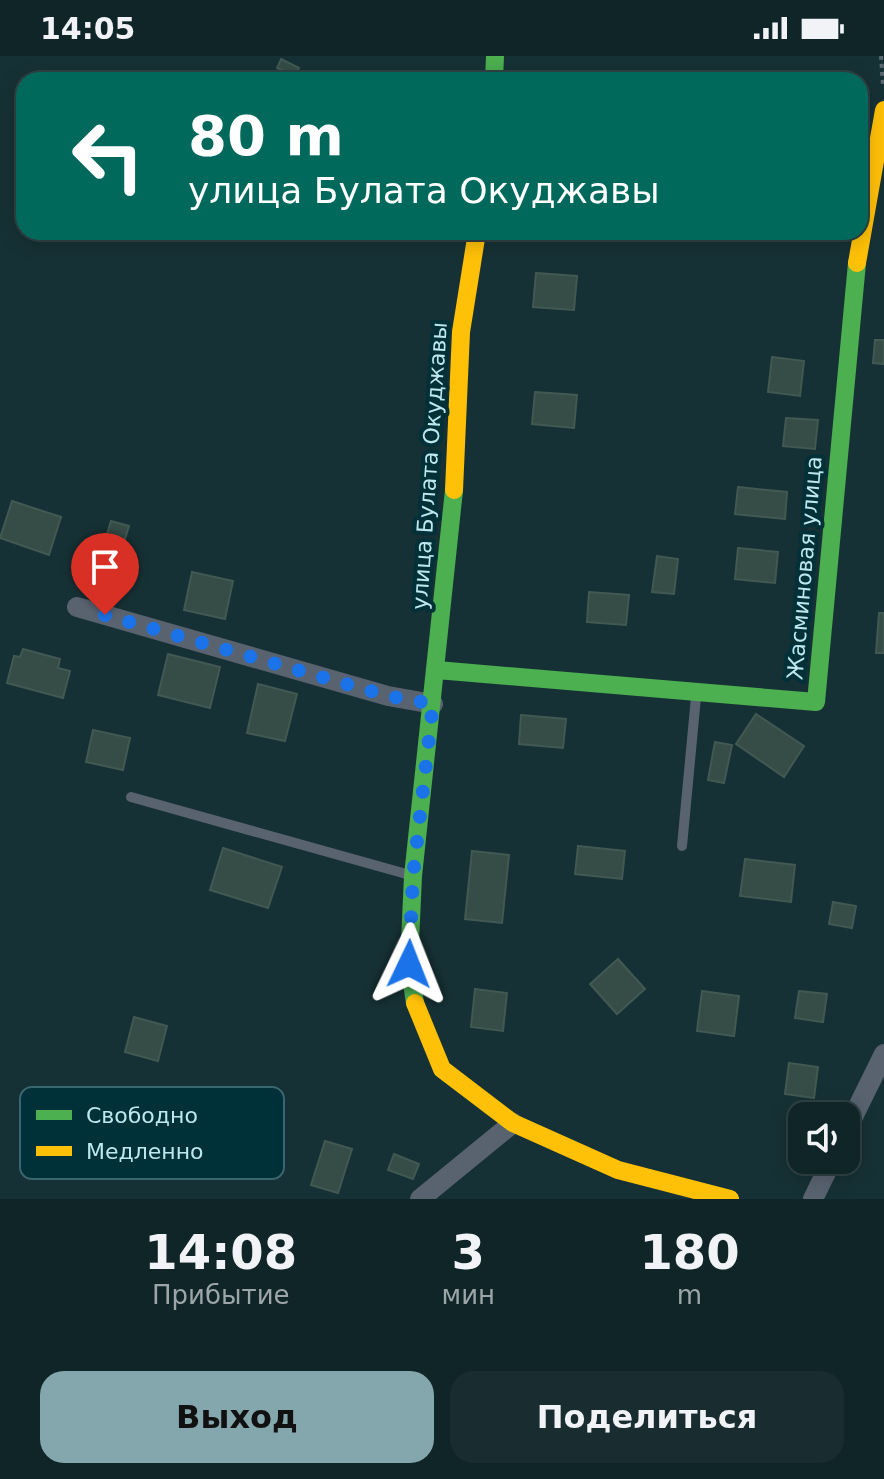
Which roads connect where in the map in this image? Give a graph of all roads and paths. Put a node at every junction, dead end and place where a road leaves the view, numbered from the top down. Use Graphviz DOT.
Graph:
graph roads {
  1 [pos="881,56"];
  2 [pos="884,99"];
  3 [pos="884,110"];
  4 [pos="868,196"];
  5 [pos="476,240"];
  6 [pos="860,240"];
  7 [pos="77,607"];
  8 [pos="437,670"];
  9 [pos="697,691"];
  10 [pos="433,704"];
  11 [pos="131,797"];
  12 [pos="682,846"];
  13 [pos="413,876"];
  14 [pos="884,1054"];
  15 [pos="860,1103"];
  16 [pos="513,1123"];
  17 [pos="825,1174"];
  18 [pos="420,1199"];
  19 [pos="730,1199"];
  20 [pos="813,1199"];
  1 -- 2 [label="path"];
  3 -- 4 [label="street, Жасминовая улица"];
  5 -- 8 [label="street, улица Булата Окуджавы"];
  6 -- 9 [label="street, Жасминовая улица"];
  7 -- 10 [label="street"];
  8 -- 9 [label="street, Жасминовая улица"];
  8 -- 10 [label="street, улица Булата Окуджавы"];
  9 -- 12 [label="lane"];
  10 -- 13 [label="street, улица Булата Окуджавы"];
  11 -- 13 [label="lane"];
  13 -- 16 [label="street, улица Булата Окуджавы"];
  14 -- 15 [label="street"];
  16 -- 18 [label="street"];
  16 -- 19 [label="street, улица Булата Окуджавы"];
  17 -- 20 [label="street"];
}
